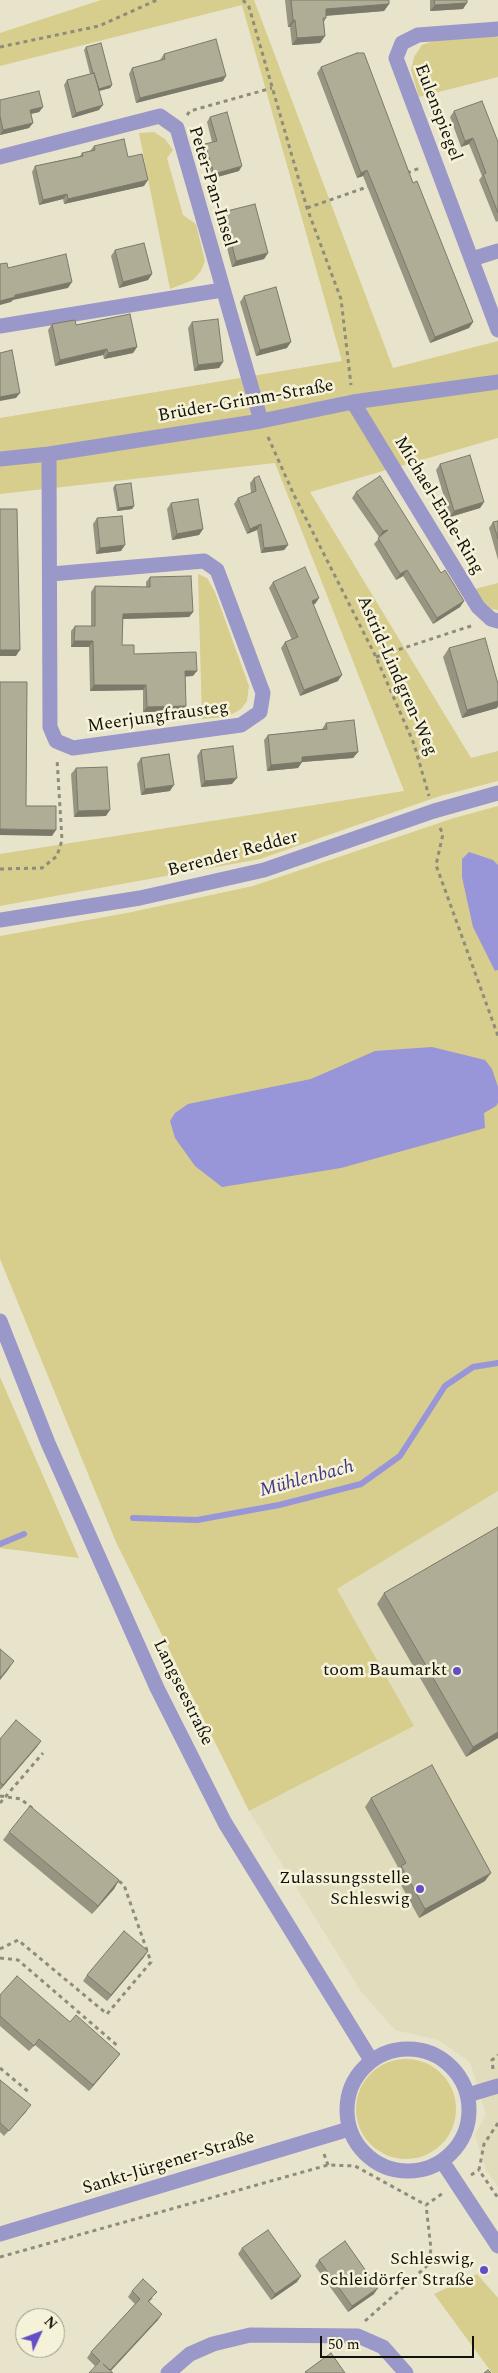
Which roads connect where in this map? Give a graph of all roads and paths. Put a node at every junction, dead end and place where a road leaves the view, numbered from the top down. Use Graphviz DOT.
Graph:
graph roads {
  1 [pos="156,0"];
  2 [pos="243,0"];
  3 [pos="498,29"];
  4 [pos="0,47"];
  5 [pos="272,88"];
  6 [pos="177,128"];
  7 [pos="0,158"];
  8 [pos="436,163"];
  9 [pos="399,176"];
  10 [pos="371,185"];
  11 [pos="307,208"];
  12 [pos="498,251"];
  13 [pos="472,259"];
  14 [pos="222,290"];
  15 [pos="0,326"];
  16 [pos="498,330"];
  17 [pos="498,382"];
  18 [pos="353,402"];
  19 [pos="261,421"];
  20 [pos="49,454"];
  21 [pos="0,459"];
  22 [pos="51,574"];
  23 [pos="495,620"];
  24 [pos="376,656"];
  25 [pos="56,740"];
  26 [pos="498,793"];
  27 [pos="434,811"];
  28 [pos="0,869"];
  29 [pos="0,920"];
  30 [pos="498,1036"];
  31 [pos="0,1321"];
  32 [pos="43,1753"];
  33 [pos="0,1796"];
  34 [pos="7,1796"];
  35 [pos="0,1804"];
  36 [pos="36,1812"];
  37 [pos="109,1873"];
  38 [pos="0,1949"];
  39 [pos="0,1958"];
  40 [pos="119,2047"];
  41 [pos="370,2060"];
  42 [pos="0,2068"];
  43 [pos="498,2086"];
  44 [pos="30,2094"];
  45 [pos="468,2095"];
  46 [pos="498,2122"];
  47 [pos="349,2129"];
  48 [pos="442,2161"];
  49 [pos="479,2170"];
  50 [pos="457,2184"];
  51 [pos="498,2198"];
  52 [pos="426,2205"];
  53 [pos="0,2234"];
  54 [pos="498,2246"];
  55 [pos="0,2257"];
  56 [pos="358,2336"];
  57 [pos="168,2373"];
  58 [pos="406,2373"];
  1 -- 4 [label="path"];
  2 -- 5 [label="path"];
  3 -- 8 [label="street, Eulenspiegel"];
  5 -- 6 [label="path"];
  5 -- 11 [label="path"];
  6 -- 7 [label="street, Peter-Pan-Insel"];
  6 -- 14 [label="street, Peter-Pan-Insel"];
  8 -- 9 [label="path"];
  8 -- 13 [label="street, Eulenspiegel"];
  10 -- 11 [label="path"];
  11 -- 18 [label="path"];
  12 -- 13 [label="street"];
  13 -- 16 [label="street, Eulenspiegel"];
  14 -- 15 [label="street"];
  14 -- 19 [label="street, Peter-Pan-Insel"];
  17 -- 18 [label="street, Brüder-Grimm-Straße"];
  18 -- 19 [label="street, Brüder-Grimm-Straße"];
  18 -- 23 [label="street, Michael-Ende-Ring"];
  19 -- 20 [label="street, Brüder-Grimm-Straße"];
  19 -- 24 [label="path, Astrid-Lindgren-Weg"];
  20 -- 21 [label="street, Brüder-Grimm-Straße"];
  20 -- 22 [label="street"];
  22 -- 25 [label="street"];
  22 -- 25 [label="street, Meerjungfrausteg"];
  23 -- 24 [label="path"];
  24 -- 27 [label="path, Astrid-Lindgren-Weg"];
  25 -- 28 [label="path"];
  26 -- 27 [label="street, Berender Redder"];
  27 -- 29 [label="street, Berender Redder"];
  27 -- 30 [label="path, Astrid-Lindgren-Weg"];
  31 -- 41 [label="street, Langseestraße"];
  32 -- 34 [label="path"];
  33 -- 34 [label="path"];
  34 -- 35 [label="path"];
  34 -- 36 [label="path"];
  37 -- 38 [label="path"];
  39 -- 40 [label="path"];
  41 -- 45 [label="street"];
  41 -- 47 [label="street"];
  42 -- 44 [label="path"];
  43 -- 45 [label="street"];
  45 -- 48 [label="street"];
  46 -- 49 [label="path"];
  47 -- 48 [label="street"];
  47 -- 53 [label="street, Sankt-Jürgener-Straße"];
  48 -- 50 [label="street"];
  49 -- 50 [label="path"];
  49 -- 51 [label="path"];
  50 -- 52 [label="path"];
  50 -- 54 [label="street"];
  52 -- 55 [label="path"];
  52 -- 56 [label="path"];
  56 -- 57 [label="street"];
  56 -- 58 [label="street"];
}
